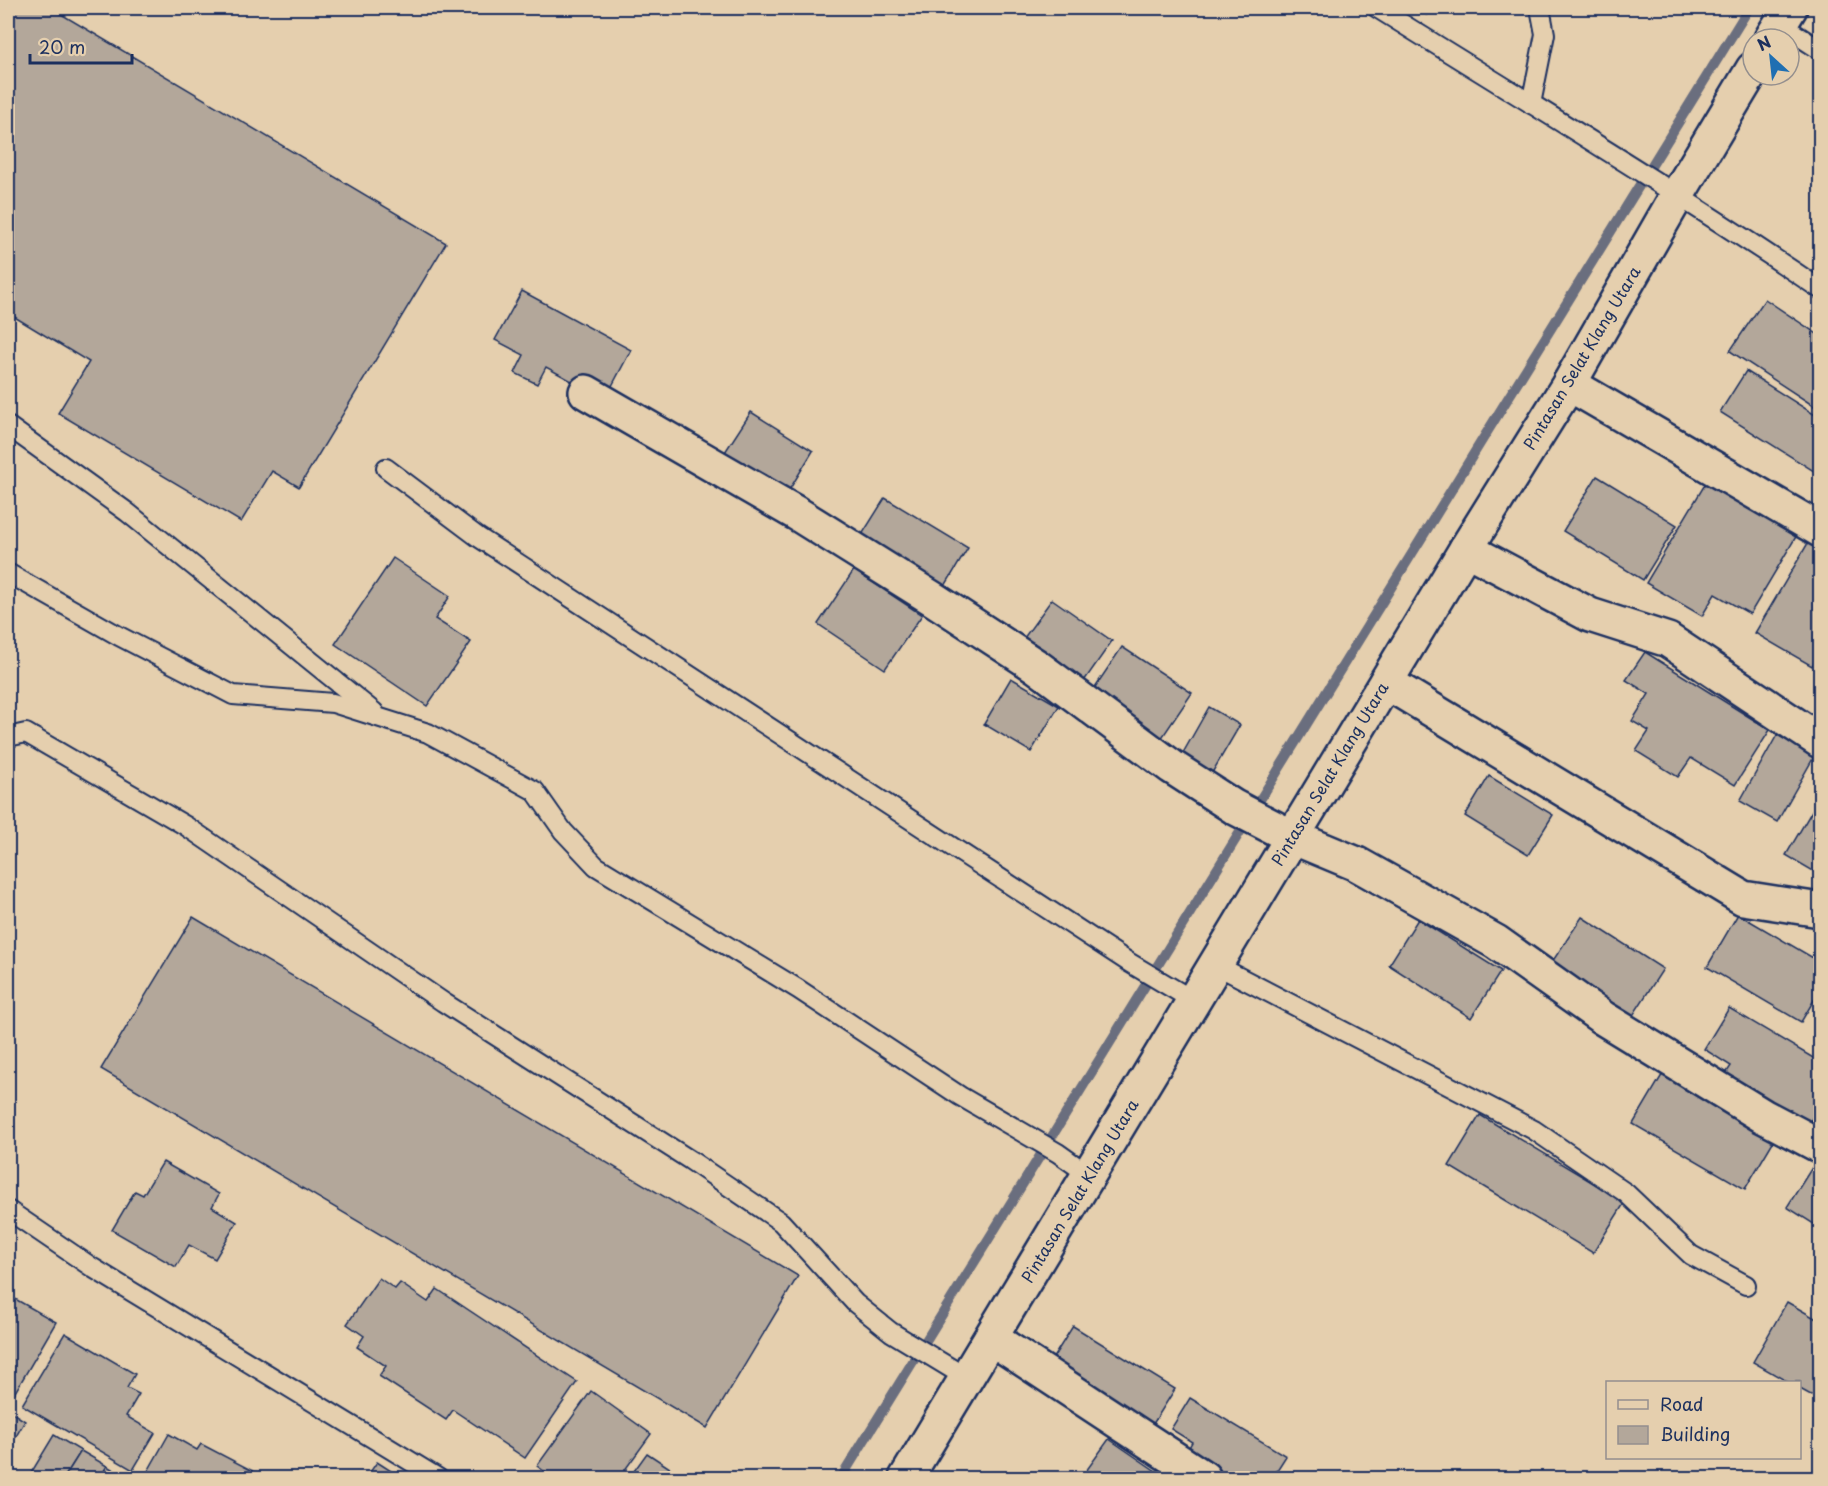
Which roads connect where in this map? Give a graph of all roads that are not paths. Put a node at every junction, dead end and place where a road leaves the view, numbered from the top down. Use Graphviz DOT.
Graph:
graph roads {
  1 [pos="1377,8"];
  2 [pos="1540,8"];
  3 [pos="1780,24"];
  4 [pos="1821,50"];
  5 [pos="1741,86"];
  6 [pos="1531,104"];
  7 [pos="1669,189"];
  8 [pos="1821,289"];
  9 [pos="1569,384"];
  10 [pos="586,392"];
  11 [pos="8,426"];
  12 [pos="386,468"];
  13 [pos="1821,530"];
  14 [pos="1466,549"];
  15 [pos="8,573"];
  16 [pos="1386,682"];
  17 [pos="383,719"];
  18 [pos="8,737"];
  19 [pos="1821,741"];
  20 [pos="1292,837"];
  21 [pos="1821,910"];
  22 [pos="1216,965"];
  23 [pos="1194,1001"];
  24 [pos="1821,1146"];
  25 [pos="1089,1175"];
  26 [pos="8,1210"];
  27 [pos="1746,1285"];
  28 [pos="991,1338"];
  29 [pos="967,1378"];
  30 [pos="438,1479"];
  31 [pos="906,1479"];
  32 [pos="1204,1479"];
  1 -- 6 [label="lane"];
  2 -- 6 [label="lane"];
  3 -- 4 [label="lane"];
  5 -- 7 [label="main road, Pintasan Selat Klang Utara"];
  6 -- 7 [label="lane"];
  7 -- 8 [label="lane"];
  7 -- 9 [label="main road, Pintasan Selat Klang Utara"];
  9 -- 13 [label="main road"];
  9 -- 14 [label="main road, Pintasan Selat Klang Utara"];
  10 -- 20 [label="main road"];
  11 -- 17 [label="lane"];
  12 -- 23 [label="lane"];
  14 -- 16 [label="main road, Pintasan Selat Klang Utara"];
  14 -- 19 [label="main road"];
  15 -- 17 [label="lane"];
  16 -- 20 [label="main road, Pintasan Selat Klang Utara"];
  16 -- 21 [label="main road"];
  17 -- 25 [label="lane"];
  18 -- 29 [label="lane"];
  20 -- 22 [label="main road, Pintasan Selat Klang Utara"];
  20 -- 24 [label="main road"];
  22 -- 23 [label="main road, Pintasan Selat Klang Utara"];
  22 -- 27 [label="lane"];
  23 -- 25 [label="main road, Pintasan Selat Klang Utara"];
  25 -- 28 [label="main road, Pintasan Selat Klang Utara"];
  26 -- 30 [label="lane"];
  28 -- 29 [label="main road, Pintasan Selat Klang Utara"];
  28 -- 32 [label="main road"];
  29 -- 31 [label="main road, Pintasan Selat Klang Utara"];
}
